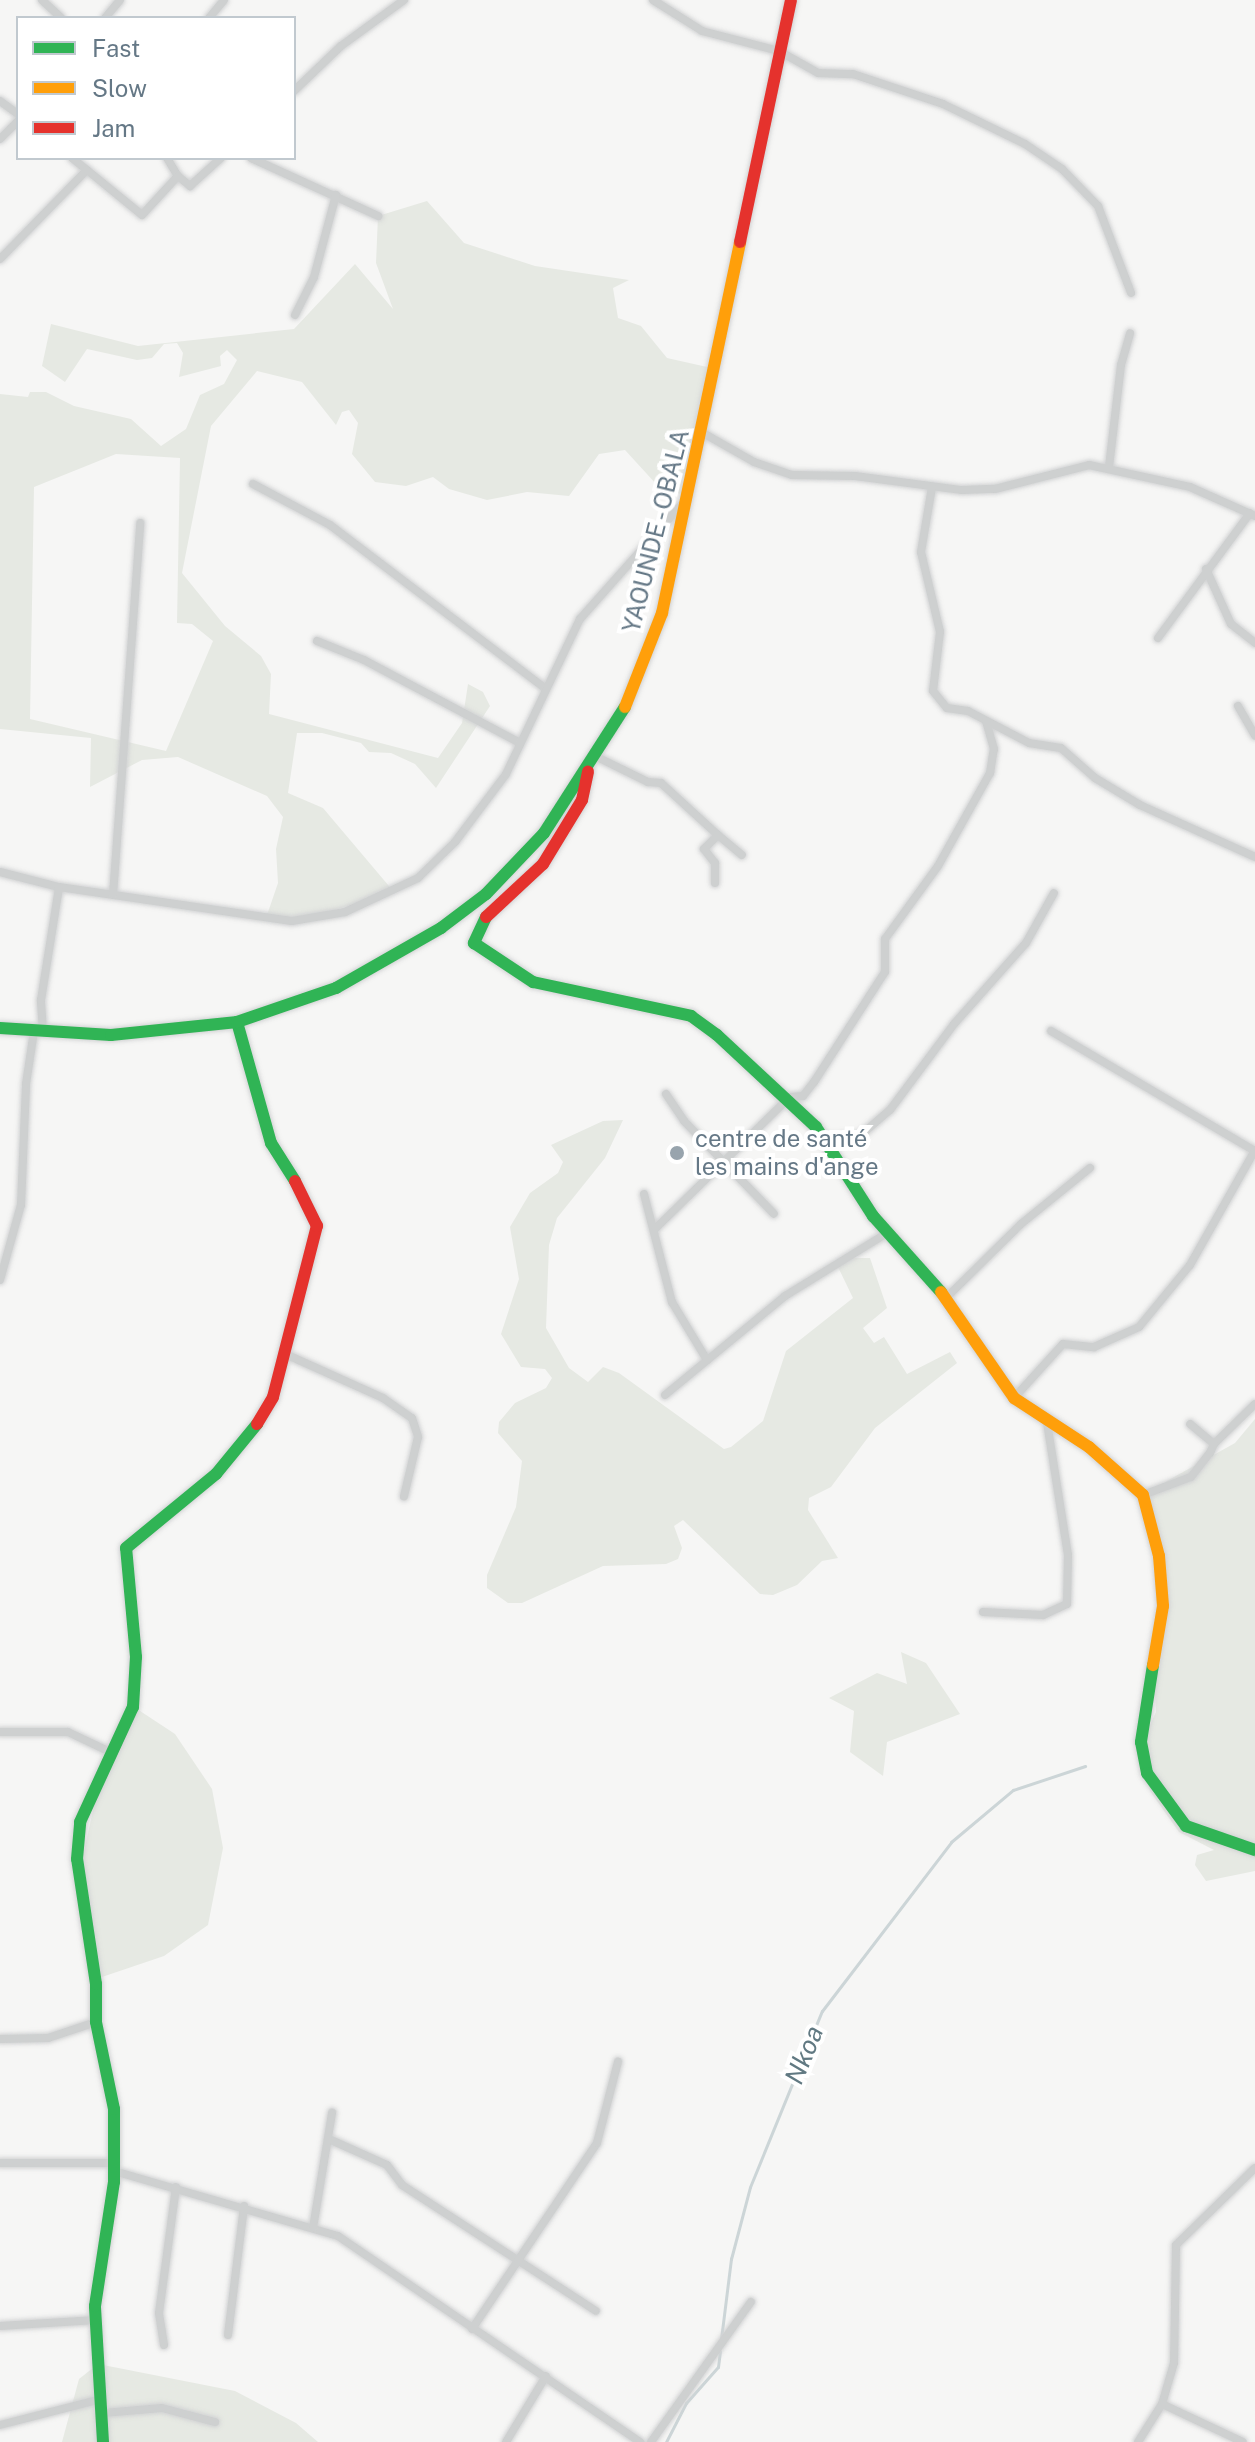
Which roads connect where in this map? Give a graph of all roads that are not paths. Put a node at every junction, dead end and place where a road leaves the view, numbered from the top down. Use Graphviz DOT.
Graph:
graph roads {
  1 [pos="42,0"];
  2 [pos="120,0"];
  3 [pos="224,0"];
  4 [pos="404,0"];
  5 [pos="653,0"];
  6 [pos="791,0"];
  7 [pos="59,16"];
  8 [pos="107,16"];
  9 [pos="211,16"];
  10 [pos="779,51"];
  11 [pos="296,89"];
  12 [pos="16,123"];
  13 [pos="0,139"];
  14 [pos="74,160"];
  15 [pos="168,160"];
  16 [pos="219,160"];
  17 [pos="256,160"];
  18 [pos="87,170"];
  19 [pos="178,176"];
  20 [pos="336,195"];
  21 [pos="378,216"];
  22 [pos="0,259"];
  23 [pos="1131,293"];
  24 [pos="295,315"];
  25 [pos="1130,333"];
  26 [pos="703,433"];
  27 [pos="1109,467"];
  28 [pos="253,484"];
  29 [pos="932,487"];
  30 [pos="685,500"];
  31 [pos="1253,514"];
  32 [pos="140,523"];
  33 [pos="1206,569"];
  34 [pos="1158,638"];
  35 [pos="317,641"];
  36 [pos="1255,643"];
  37 [pos="546,689"];
  38 [pos="1238,706"];
  39 [pos="986,721"];
  40 [pos="1255,736"];
  41 [pos="520,743"];
  42 [pos="597,757"];
  43 [pos="589,769"];
  44 [pos="718,835"];
  45 [pos="742,855"];
  46 [pos="1255,857"];
  47 [pos="0,872"];
  48 [pos="715,883"];
  49 [pos="59,887"];
  50 [pos="1054,893"];
  51 [pos="113,895"];
  52 [pos="237,1022"];
  53 [pos="0,1028"];
  54 [pos="39,1031"];
  55 [pos="1051,1031"];
  56 [pos="666,1094"];
  57 [pos="790,1097"];
  58 [pos="824,1139"];
  59 [pos="1255,1151"];
  60 [pos="726,1163"];
  61 [pos="1090,1168"];
  62 [pos="644,1194"];
  63 [pos="774,1214"];
  64 [pos="656,1228"];
  65 [pos="887,1233"];
  66 [pos="0,1280"];
  67 [pos="946,1298"];
  68 [pos="283,1353"];
  69 [pos="707,1360"];
  70 [pos="665,1395"];
  71 [pos="1014,1398"];
  72 [pos="1255,1404"];
  73 [pos="1047,1422"];
  74 [pos="1190,1424"];
  75 [pos="1214,1444"];
  76 [pos="1143,1495"];
  77 [pos="404,1496"];
  78 [pos="983,1612"];
  79 [pos="0,1732"];
  80 [pos="110,1752"];
  81 [pos="1255,1850"];
  82 [pos="96,2022"];
  83 [pos="0,2039"];
  84 [pos="618,2062"];
  85 [pos="332,2113"];
  86 [pos="331,2140"];
  87 [pos="0,2163"];
  88 [pos="114,2167"];
  89 [pos="1255,2168"];
  90 [pos="176,2187"];
  91 [pos="244,2206"];
  92 [pos="313,2228"];
  93 [pos="518,2262"];
  94 [pos="751,2302"];
  95 [pos="596,2311"];
  96 [pos="96,2320"];
  97 [pos="0,2326"];
  98 [pos="472,2329"];
  99 [pos="228,2335"];
  100 [pos="164,2345"];
  101 [pos="546,2376"];
  102 [pos="101,2399"];
  103 [pos="1162,2404"];
  104 [pos="103,2413"];
  105 [pos="215,2422"];
  106 [pos="0,2425"];
  107 [pos="103,2442"];
  108 [pos="506,2442"];
  109 [pos="640,2442"];
  110 [pos="651,2442"];
  111 [pos="1138,2442"];
  112 [pos="1243,2442"];
  1 -- 7 [label="street"];
  2 -- 8 [label="street"];
  3 -- 9 [label="street"];
  4 -- 11 [label="street"];
  5 -- 10 [label="street"];
  6 -- 10 [label="main road, YAOUNDE - OBALA"];
  10 -- 23 [label="street"];
  10 -- 26 [label="main road, YAOUNDE - OBALA"];
  12 -- 13 [label="street"];
  14 -- 18 [label="street"];
  15 -- 19 [label="street"];
  16 -- 19 [label="street"];
  17 -- 20 [label="street"];
  18 -- 19 [label="street"];
  18 -- 22 [label="street"];
  20 -- 21 [label="street"];
  20 -- 24 [label="street"];
  25 -- 27 [label="street"];
  26 -- 29 [label="street"];
  26 -- 30 [label="main road, YAOUNDE - OBALA"];
  27 -- 29 [label="street"];
  27 -- 31 [label="street"];
  28 -- 37 [label="street"];
  29 -- 39 [label="street"];
  30 -- 37 [label="street"];
  30 -- 42 [label="main road, YAOUNDE - OBALA"];
  31 -- 33 [label="street"];
  32 -- 51 [label="street"];
  33 -- 34 [label="street"];
  33 -- 36 [label="street"];
  35 -- 41 [label="street"];
  37 -- 41 [label="street"];
  38 -- 40 [label="street"];
  39 -- 46 [label="street"];
  39 -- 57 [label="street"];
  41 -- 51 [label="street"];
  42 -- 43 [label="main road, YAOUNDE - OBALA"];
  42 -- 44 [label="street"];
  43 -- 52 [label="main road, YAOUNDE - OBALA"];
  43 -- 57 [label="main road"];
  44 -- 45 [label="street"];
  44 -- 48 [label="street"];
  47 -- 49 [label="street"];
  49 -- 51 [label="street"];
  49 -- 54 [label="street"];
  50 -- 58 [label="street"];
  52 -- 54 [label="main road, YAOUNDE - OBALA"];
  52 -- 68 [label="main road"];
  53 -- 54 [label="main road, YAOUNDE - OBALA"];
  54 -- 66 [label="street"];
  55 -- 59 [label="street"];
  56 -- 60 [label="street"];
  57 -- 58 [label="main road"];
  57 -- 60 [label="street"];
  58 -- 65 [label="main road"];
  59 -- 71 [label="street"];
  60 -- 63 [label="street"];
  60 -- 64 [label="street"];
  61 -- 67 [label="street"];
  62 -- 64 [label="street"];
  64 -- 69 [label="street"];
  65 -- 67 [label="main road"];
  65 -- 69 [label="street"];
  67 -- 71 [label="main road"];
  68 -- 77 [label="street"];
  68 -- 80 [label="main road"];
  69 -- 70 [label="street"];
  71 -- 73 [label="main road"];
  72 -- 75 [label="street"];
  73 -- 76 [label="main road"];
  73 -- 78 [label="street"];
  74 -- 75 [label="street"];
  75 -- 76 [label="street"];
  76 -- 81 [label="main road"];
  79 -- 80 [label="street"];
  80 -- 82 [label="main road"];
  82 -- 83 [label="street"];
  82 -- 88 [label="main road"];
  84 -- 93 [label="street"];
  85 -- 86 [label="street"];
  86 -- 92 [label="street"];
  86 -- 93 [label="street"];
  87 -- 88 [label="street"];
  88 -- 90 [label="street"];
  88 -- 96 [label="main road"];
  89 -- 103 [label="street"];
  90 -- 91 [label="street"];
  90 -- 100 [label="street"];
  91 -- 92 [label="street"];
  91 -- 99 [label="street"];
  92 -- 98 [label="street"];
  93 -- 95 [label="street"];
  93 -- 98 [label="street"];
  94 -- 110 [label="street"];
  96 -- 97 [label="street"];
  96 -- 102 [label="main road"];
  98 -- 101 [label="street"];
  101 -- 108 [label="street"];
  101 -- 109 [label="street"];
  102 -- 104 [label="main road"];
  102 -- 106 [label="street"];
  103 -- 111 [label="street"];
  103 -- 112 [label="street"];
  104 -- 105 [label="street"];
  104 -- 107 [label="main road"];
}
